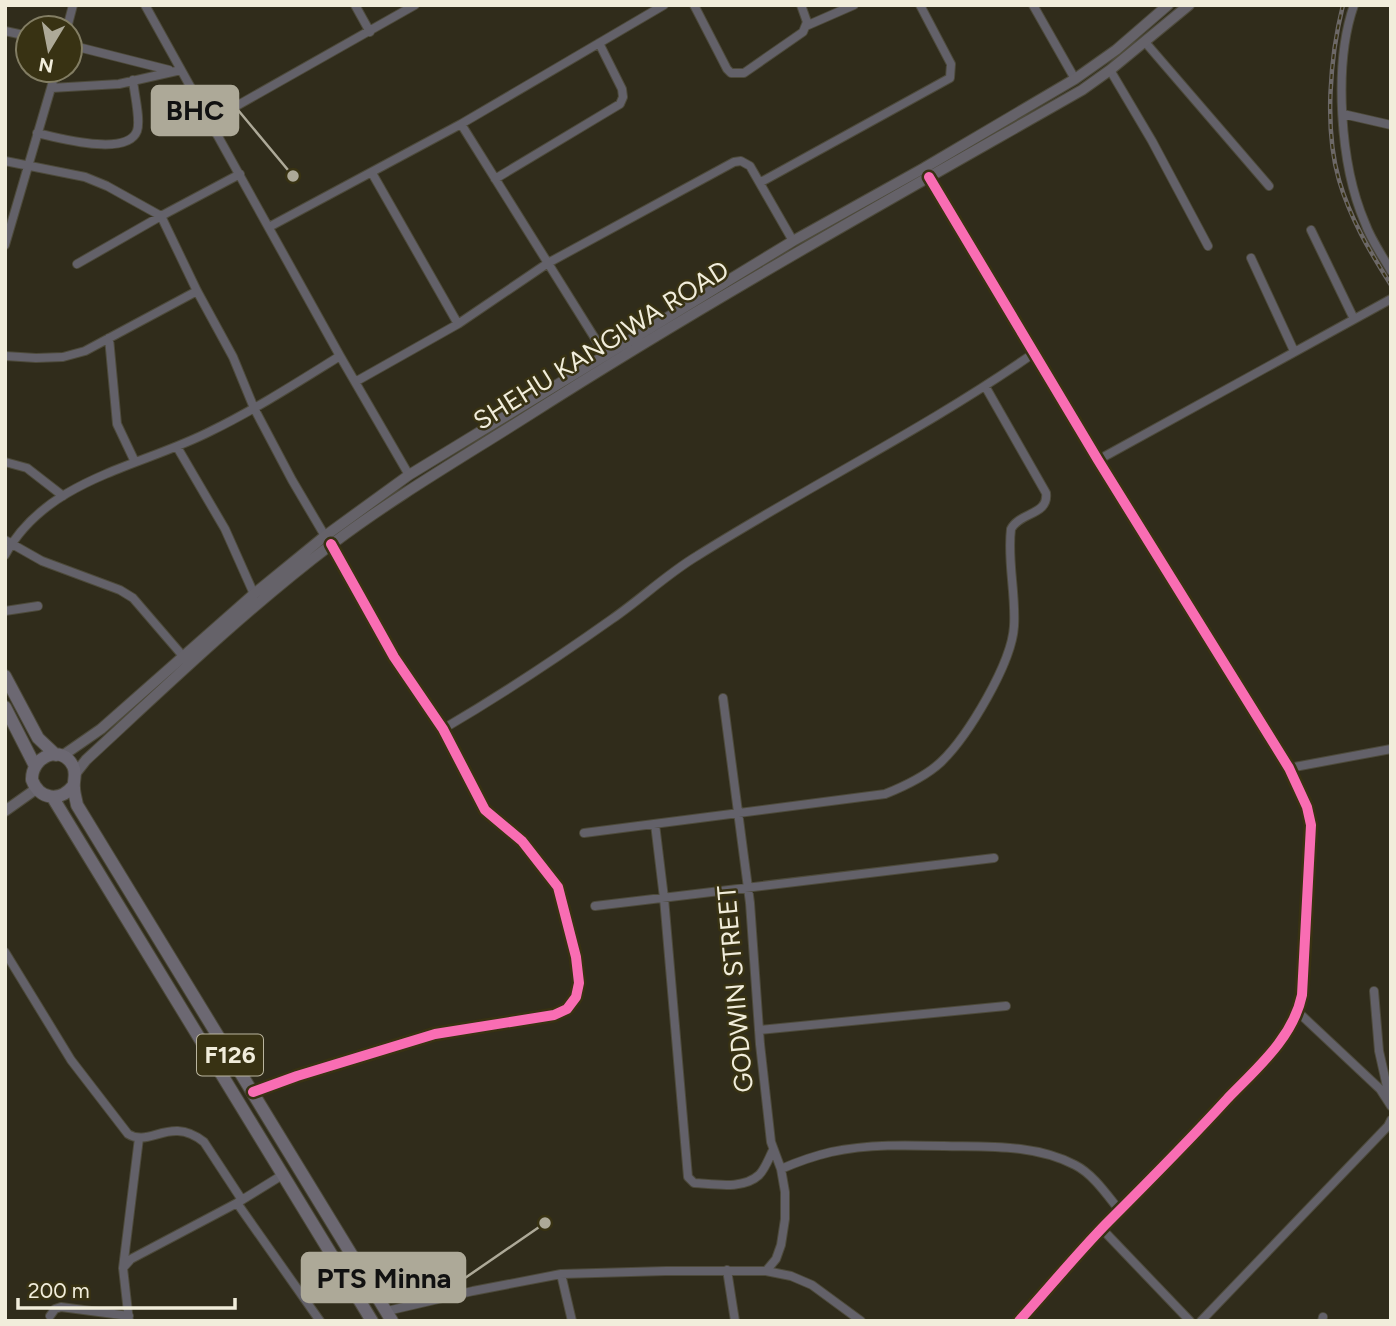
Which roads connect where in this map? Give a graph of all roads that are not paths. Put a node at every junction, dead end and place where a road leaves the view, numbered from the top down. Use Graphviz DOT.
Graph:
graph roads {
  1 [pos="145,5"];
  2 [pos="355,5"];
  3 [pos="415,5"];
  4 [pos="664,5"];
  5 [pos="694,5"];
  6 [pos="801,5"];
  7 [pos="853,5"];
  8 [pos="920,5"];
  9 [pos="1033,5"];
  10 [pos="1168,5"];
  11 [pos="1189,5"];
  12 [pos="1354,5"];
  13 [pos="806,26"];
  14 [pos="370,32"];
  15 [pos="1145,42"];
  16 [pos="599,43"];
  17 [pos="84,48"];
  18 [pos="1110,70"];
  19 [pos="177,71"];
  20 [pos="1075,79"];
  21 [pos="133,80"];
  22 [pos="52,84"];
  23 [pos="51,88"];
  24 [pos="1343,114"];
  25 [pos="210,121"];
  26 [pos="461,124"];
  27 [pos="1391,125"];
  28 [pos="37,134"];
  29 [pos="5,161"];
  30 [pos="27,164"];
  31 [pos="372,173"];
  32 [pos="240,174"];
  33 [pos="929,177"];
  34 [pos="495,179"];
  35 [pos="761,182"];
  36 [pos="1269,186"];
  37 [pos="160,216"];
  38 [pos="269,227"];
  39 [pos="1311,230"];
  40 [pos="793,241"];
  41 [pos="5,245"];
  42 [pos="1208,246"];
  43 [pos="1251,258"];
  44 [pos="548,263"];
  45 [pos="77,264"];
  46 [pos="1391,271"];
  47 [pos="197,291"];
  48 [pos="1391,299"];
  49 [pos="1354,319"];
  50 [pos="457,324"];
  51 [pos="109,338"];
  52 [pos="1294,351"];
  53 [pos="1034,353"];
  54 [pos="5,356"];
  55 [pos="340,356"];
  56 [pos="606,356"];
  57 [pos="355,382"];
  58 [pos="985,386"];
  59 [pos="254,408"];
  60 [pos="177,447"];
  61 [pos="1098,460"];
  62 [pos="5,462"];
  63 [pos="135,462"];
  64 [pos="409,475"];
  65 [pos="63,496"];
  66 [pos="328,540"];
  67 [pos="8,542"];
  68 [pos="5,555"];
  69 [pos="254,594"];
  70 [pos="38,606"];
  71 [pos="5,611"];
  72 [pos="182,655"];
  73 [pos="5,676"];
  74 [pos="723,698"];
  75 [pos="5,707"];
  76 [pos="443,729"];
  77 [pos="1391,749"];
  78 [pos="59,755"];
  79 [pos="35,766"];
  80 [pos="1289,768"];
  81 [pos="74,780"];
  82 [pos="36,789"];
  83 [pos="53,798"];
  84 [pos="5,811"];
  85 [pos="738,814"];
  86 [pos="655,824"];
  87 [pos="584,833"];
  88 [pos="994,858"];
  89 [pos="748,887"];
  90 [pos="664,898"];
  91 [pos="595,906"];
  92 [pos="5,952"];
  93 [pos="188,987"];
  94 [pos="1374,991"];
  95 [pos="175,996"];
  96 [pos="1006,1006"];
  97 [pos="1298,1012"];
  98 [pos="759,1030"];
  99 [pos="253,1092"];
  100 [pos="1391,1104"];
  101 [pos="1391,1120"];
  102 [pos="139,1138"];
  103 [pos="773,1150"];
  104 [pos="781,1170"];
  105 [pos="284,1174"];
  106 [pos="240,1201"];
  107 [pos="1120,1211"];
  108 [pos="1102,1229"];
  109 [pos="123,1268"];
  110 [pos="727,1270"];
  111 [pos="766,1271"];
  112 [pos="561,1274"];
  113 [pos="50,1316"];
  114 [pos="390,1316"];
  115 [pos="129,1318"];
  116 [pos="320,1321"];
  117 [pos="372,1321"];
  118 [pos="572,1321"];
  119 [pos="735,1321"];
  120 [pos="861,1321"];
  121 [pos="1019,1321"];
  122 [pos="1190,1321"];
  123 [pos="1200,1321"];
  1 -- 19 [label="street"];
  2 -- 14 [label="street"];
  3 -- 14 [label="street"];
  4 -- 16 [label="street"];
  5 -- 13 [label="street"];
  6 -- 13 [label="street"];
  7 -- 13 [label="street"];
  8 -- 35 [label="street"];
  9 -- 20 [label="street"];
  10 -- 20 [label="main road, SHEHU KANGIWA ROAD"];
  11 -- 15 [label="main road, SHEHU KANGIWA ROAD"];
  12 -- 24 [label="street"];
  14 -- 25 [label="street"];
  15 -- 18 [label="main road, SHEHU KANGIWA ROAD"];
  15 -- 36 [label="street"];
  16 -- 26 [label="street"];
  16 -- 34 [label="street"];
  17 -- 19 [label="street"];
  18 -- 33 [label="main road, SHEHU KANGIWA ROAD"];
  18 -- 42 [label="street"];
  19 -- 21 [label="street"];
  19 -- 25 [label="street"];
  20 -- 40 [label="main road, SHEHU KANGIWA ROAD"];
  21 -- 23 [label="street"];
  21 -- 28 [label="street"];
  22 -- 23 [label="street"];
  23 -- 28 [label="street"];
  24 -- 27 [label="street"];
  24 -- 46 [label="street"];
  25 -- 32 [label="street"];
  26 -- 31 [label="street"];
  26 -- 34 [label="street"];
  28 -- 30 [label="street"];
  29 -- 30 [label="street"];
  30 -- 37 [label="street"];
  30 -- 41 [label="street"];
  31 -- 38 [label="street"];
  31 -- 50 [label="street"];
  32 -- 37 [label="street"];
  32 -- 38 [label="street"];
  33 -- 53 [label="street"];
  33 -- 66 [label="main road, SHEHU KANGIWA ROAD"];
  34 -- 44 [label="street"];
  35 -- 40 [label="street"];
  35 -- 44 [label="street"];
  37 -- 45 [label="street"];
  37 -- 47 [label="street"];
  38 -- 55 [label="street"];
  39 -- 49 [label="street"];
  40 -- 56 [label="main road, SHEHU KANGIWA ROAD"];
  43 -- 52 [label="street"];
  44 -- 50 [label="street"];
  44 -- 56 [label="street"];
  47 -- 51 [label="street"];
  47 -- 59 [label="street"];
  48 -- 49 [label="street"];
  49 -- 52 [label="street"];
  50 -- 57 [label="street"];
  51 -- 54 [label="street"];
  51 -- 63 [label="street"];
  52 -- 61 [label="street"];
  53 -- 58 [label="street"];
  53 -- 61 [label="street"];
  55 -- 57 [label="street"];
  55 -- 59 [label="street"];
  56 -- 64 [label="main road, SHEHU KANGIWA ROAD"];
  57 -- 64 [label="street"];
  58 -- 76 [label="street"];
  58 -- 85 [label="street"];
  59 -- 60 [label="street"];
  59 -- 66 [label="street"];
  60 -- 63 [label="street"];
  60 -- 69 [label="street"];
  61 -- 80 [label="street"];
  62 -- 65 [label="street"];
  63 -- 65 [label="street"];
  64 -- 66 [label="main road, SHEHU KANGIWA ROAD"];
  65 -- 67 [label="street"];
  66 -- 69 [label="main road, SHEHU KANGIWA ROAD"];
  66 -- 76 [label="street"];
  66 -- 81 [label="main road, SHEHU KANGIWA ROAD"];
  67 -- 68 [label="street"];
  67 -- 72 [label="street"];
  69 -- 72 [label="main road, SHEHU KANGIWA ROAD"];
  70 -- 71 [label="street"];
  72 -- 78 [label="main road, SHEHU KANGIWA ROAD"];
  73 -- 78 [label="main road, F126"];
  74 -- 85 [label="street, GODWIN STREET"];
  75 -- 79 [label="main road"];
  76 -- 99 [label="street"];
  77 -- 80 [label="street"];
  78 -- 79 [label="main road"];
  78 -- 81 [label="main road, F126"];
  79 -- 82 [label="main road"];
  80 -- 97 [label="street"];
  81 -- 83 [label="main road"];
  81 -- 93 [label="main road, F126"];
  82 -- 83 [label="main road"];
  82 -- 84 [label="main road"];
  83 -- 95 [label="main road, F126"];
  85 -- 86 [label="street"];
  85 -- 89 [label="street, GODWIN STREET"];
  86 -- 87 [label="street"];
  86 -- 90 [label="street"];
  88 -- 89 [label="street"];
  89 -- 90 [label="street"];
  89 -- 98 [label="street, GODWIN STREET"];
  90 -- 91 [label="street"];
  90 -- 103 [label="street"];
  92 -- 102 [label="street"];
  93 -- 95 [label="main road"];
  93 -- 99 [label="main road, F126"];
  94 -- 100 [label="street"];
  95 -- 105 [label="main road, F126"];
  96 -- 98 [label="street"];
  97 -- 100 [label="street"];
  97 -- 107 [label="street"];
  98 -- 103 [label="street, GODWIN STREET"];
  99 -- 114 [label="main road, F126"];
  101 -- 123 [label="street"];
  102 -- 106 [label="street"];
  102 -- 109 [label="street"];
  103 -- 104 [label="street, GODWIN STREET"];
  104 -- 107 [label="street"];
  104 -- 111 [label="street, GODWIN STREET"];
  105 -- 106 [label="street"];
  105 -- 117 [label="main road, F126"];
  106 -- 109 [label="street"];
  106 -- 116 [label="street"];
  107 -- 108 [label="street"];
  108 -- 121 [label="street"];
  108 -- 122 [label="street"];
  109 -- 115 [label="street"];
  110 -- 111 [label="street"];
  110 -- 112 [label="street"];
  110 -- 119 [label="street"];
  111 -- 120 [label="street"];
  112 -- 114 [label="street"];
  112 -- 118 [label="street"];
  113 -- 115 [label="street"];
}
